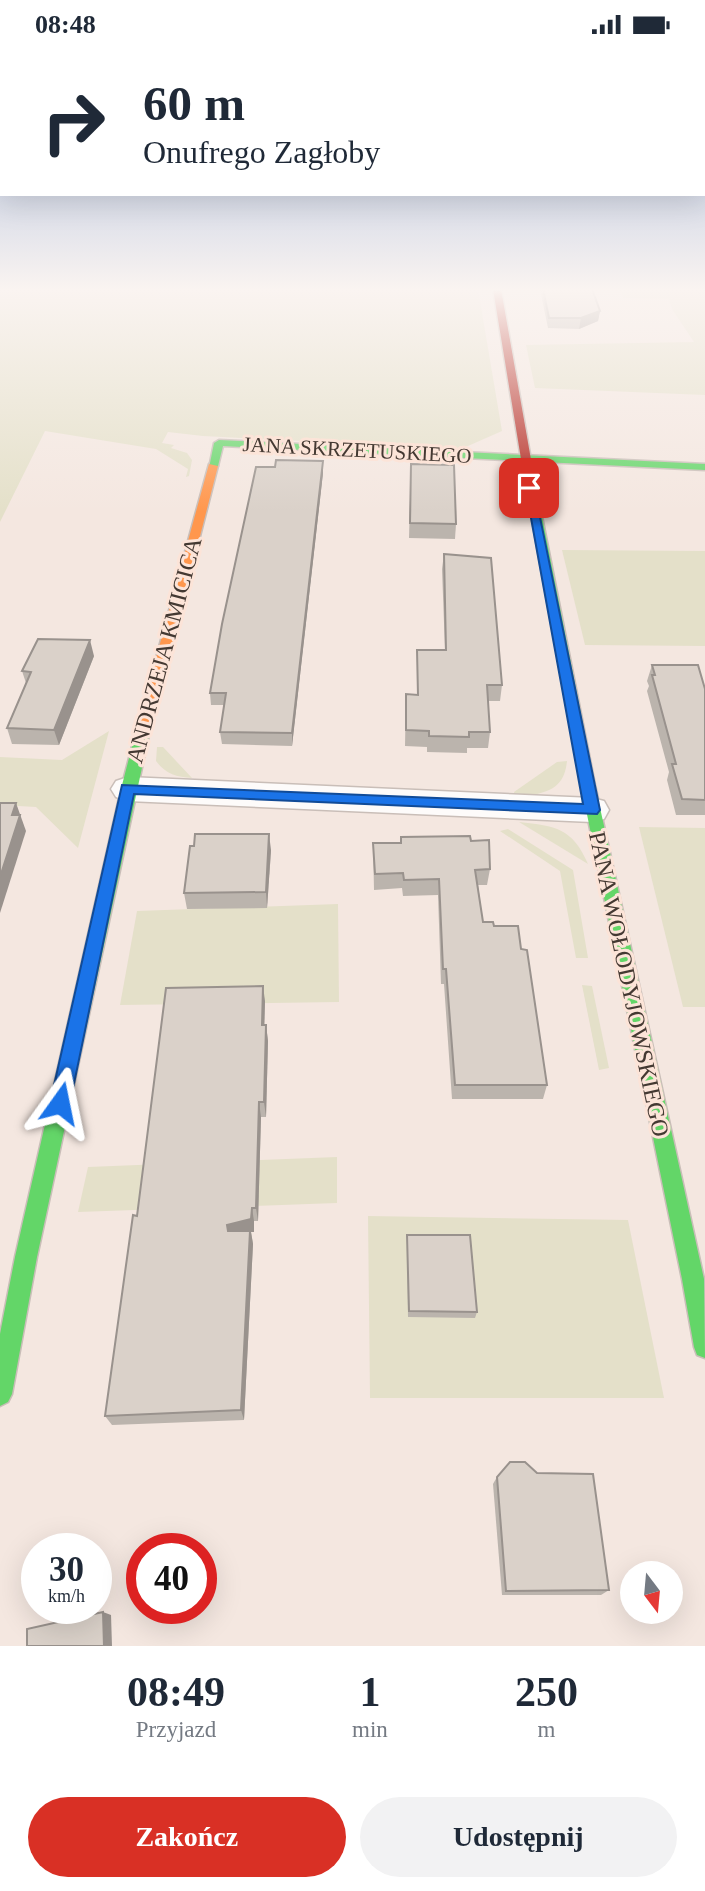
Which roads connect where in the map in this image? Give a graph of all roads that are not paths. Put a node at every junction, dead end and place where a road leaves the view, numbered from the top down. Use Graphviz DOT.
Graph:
graph roads {
  1 [pos="508,364"];
  2 [pos="219,443"];
  3 [pos="523,458"];
  4 [pos="705,467"];
  5 [pos="128,789"];
  6 [pos="592,810"];
  7 [pos="699,1280"];
  8 [pos="705,1347"];
  9 [pos="0,1394"];
  1 -- 3 [label="street, PANA WOŁODYJOWSKIEGO"];
  2 -- 3 [label="street, JANA SKRZETUSKIEGO"];
  2 -- 5 [label="street, ANDRZEJA KMICICA"];
  3 -- 4 [label="street, JANA SKRZETUSKIEGO"];
  3 -- 6 [label="street, PANA WOŁODYJOWSKIEGO"];
  5 -- 6 [label="street"];
  5 -- 9 [label="street, ANDRZEJA KMICICA"];
  6 -- 7 [label="street, PANA WOŁODYJOWSKIEGO"];
  7 -- 8 [label="street, PANA WOŁODYJOWSKIEGO"];
}
